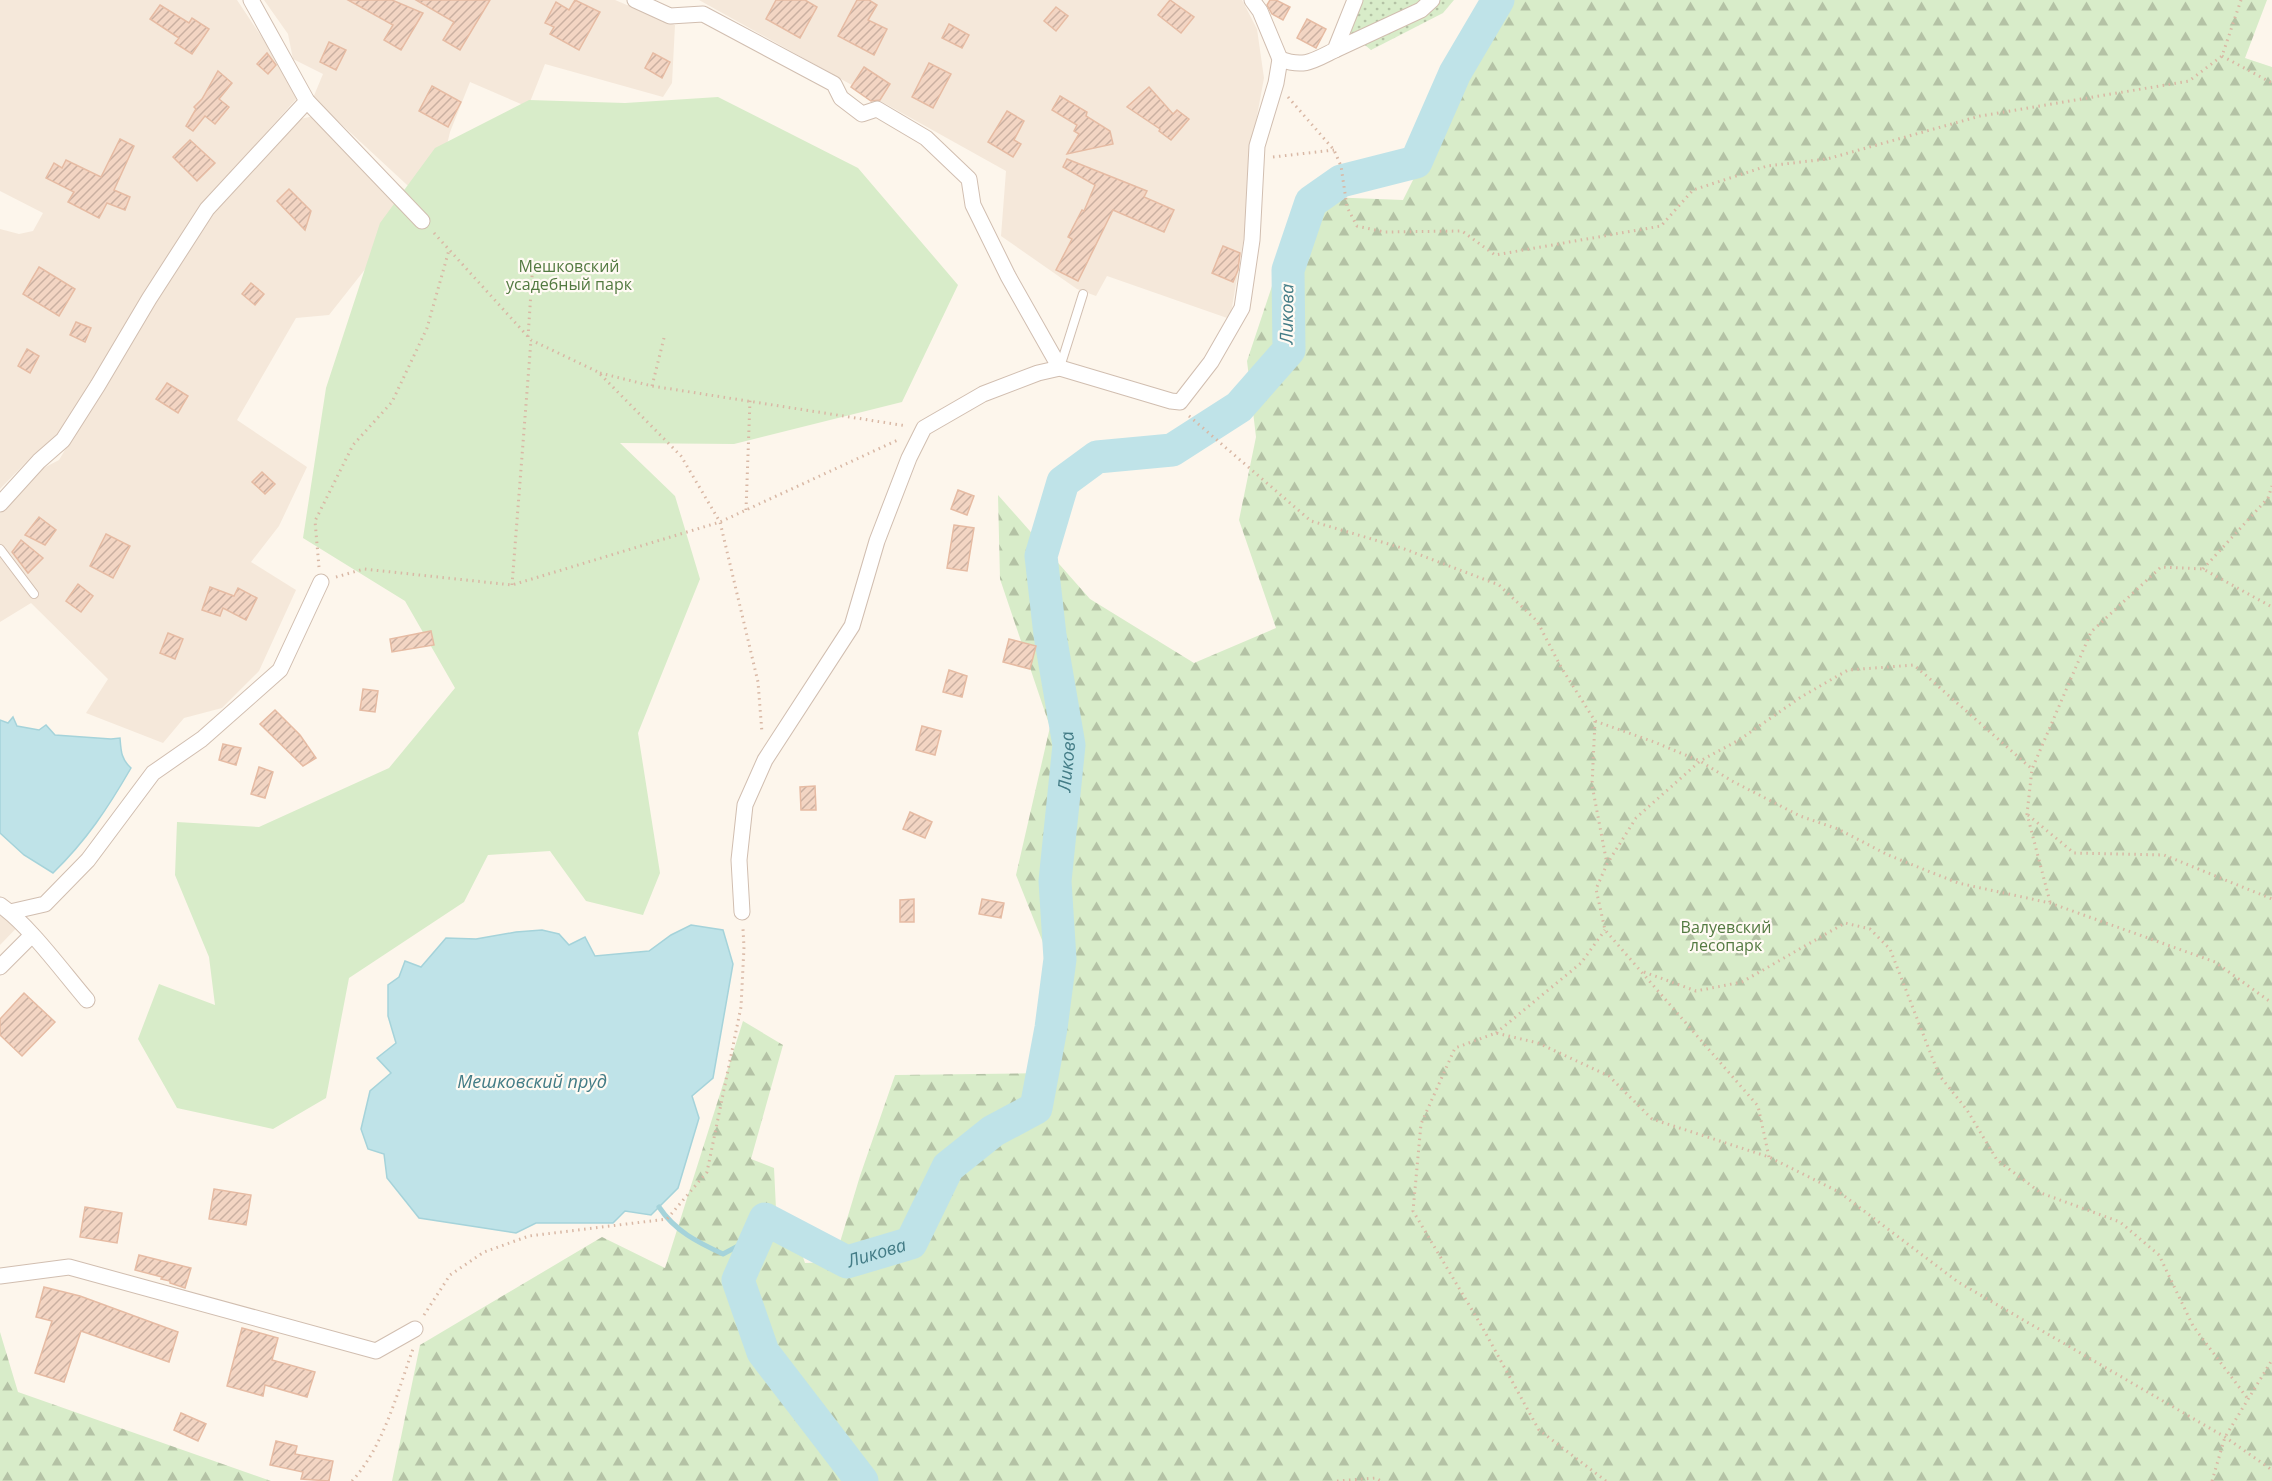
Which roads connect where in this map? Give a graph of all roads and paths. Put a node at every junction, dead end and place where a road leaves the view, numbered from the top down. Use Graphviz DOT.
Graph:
graph roads {
  1 [pos="251,0"];
  2 [pos="635,0"];
  3 [pos="1252,0"];
  4 [pos="1355,0"];
  5 [pos="1432,0"];
  6 [pos="2241,0"];
  7 [pos="1335,50"];
  8 [pos="2222,56"];
  9 [pos="1280,59"];
  10 [pos="1275,83"];
  11 [pos="2272,83"];
  12 [pos="307,101"];
  13 [pos="1334,150"];
  14 [pos="1256,159"];
  15 [pos="422,221"];
  16 [pos="448,250"];
  17 [pos="533,262"];
  18 [pos="1083,294"];
  19 [pos="528,337"];
  20 [pos="664,338"];
  21 [pos="531,340"];
  22 [pos="1060,368"];
  23 [pos="598,372"];
  24 [pos="652,386"];
  25 [pos="750,400"];
  26 [pos="1186,413"];
  27 [pos="924,428"];
  28 [pos="2272,486"];
  29 [pos="0,504"];
  30 [pos="746,510"];
  31 [pos="720,522"];
  32 [pos="0,549"];
  33 [pos="2203,569"];
  34 [pos="321,582"];
  35 [pos="512,585"];
  36 [pos="34,594"];
  37 [pos="2272,607"];
  38 [pos="1595,722"];
  39 [pos="765,760"];
  40 [pos="1700,761"];
  41 [pos="2031,769"];
  42 [pos="2027,814"];
  43 [pos="1607,864"];
  44 [pos="2272,899"];
  45 [pos="2050,903"];
  46 [pos="5,909"];
  47 [pos="742,912"];
  48 [pos="1605,930"];
  49 [pos="32,935"];
  50 [pos="0,967"];
  51 [pos="1642,972"];
  52 [pos="87,1000"];
  53 [pos="2272,1003"];
  54 [pos="1496,1032"];
  55 [pos="1769,1157"];
  56 [pos="0,1276"];
  57 [pos="415,1329"];
  58 [pos="2272,1359"];
  59 [pos="2248,1399"];
  60 [pos="2225,1437"];
  61 [pos="2272,1470"];
  62 [pos="352,1481"];
  63 [pos="1337,1481"];
  64 [pos="1381,1481"];
  65 [pos="1606,1481"];
  66 [pos="2212,1481"];
  1 -- 12 [label="street"];
  2 -- 22 [label="street"];
  3 -- 9 [label="street"];
  4 -- 7 [label="street"];
  5 -- 7 [label="street"];
  6 -- 8 [label="path"];
  7 -- 9 [label="street"];
  8 -- 11 [label="path"];
  8 -- 13 [label="path"];
  9 -- 10 [label="street"];
  10 -- 13 [label="path"];
  10 -- 14 [label="street"];
  12 -- 15 [label="street"];
  12 -- 29 [label="street"];
  13 -- 14 [label="path"];
  14 -- 22 [label="street"];
  15 -- 16 [label="path"];
  16 -- 19 [label="path"];
  16 -- 34 [label="path"];
  17 -- 19 [label="path"];
  18 -- 22 [label="lane"];
  19 -- 21 [label="path"];
  20 -- 24 [label="path"];
  21 -- 23 [label="path"];
  21 -- 35 [label="path"];
  22 -- 27 [label="street"];
  23 -- 24 [label="path"];
  23 -- 31 [label="path"];
  24 -- 25 [label="path"];
  25 -- 27 [label="path"];
  25 -- 30 [label="path"];
  26 -- 38 [label="path"];
  27 -- 30 [label="path"];
  27 -- 39 [label="street"];
  28 -- 33 [label="path"];
  30 -- 31 [label="path"];
  31 -- 35 [label="path"];
  31 -- 39 [label="path"];
  32 -- 36 [label="lane"];
  33 -- 37 [label="path"];
  33 -- 41 [label="path"];
  34 -- 35 [label="path"];
  34 -- 46 [label="street"];
  38 -- 40 [label="path"];
  38 -- 43 [label="path"];
  39 -- 47 [label="street"];
  40 -- 41 [label="path"];
  40 -- 43 [label="path"];
  40 -- 45 [label="path"];
  41 -- 42 [label="path"];
  42 -- 44 [label="path"];
  42 -- 45 [label="path"];
  43 -- 48 [label="path"];
  45 -- 53 [label="path"];
  46 -- 49 [label="street"];
  47 -- 57 [label="path"];
  48 -- 51 [label="path"];
  48 -- 54 [label="path"];
  49 -- 50 [label="street"];
  49 -- 52 [label="street"];
  51 -- 55 [label="path"];
  51 -- 59 [label="path"];
  54 -- 55 [label="path"];
  54 -- 65 [label="path"];
  55 -- 60 [label="path"];
  56 -- 57 [label="street"];
  57 -- 62 [label="path"];
  58 -- 59 [label="path"];
  59 -- 60 [label="path"];
  60 -- 61 [label="path"];
  60 -- 66 [label="path"];
  63 -- 64 [label="path"];
}
